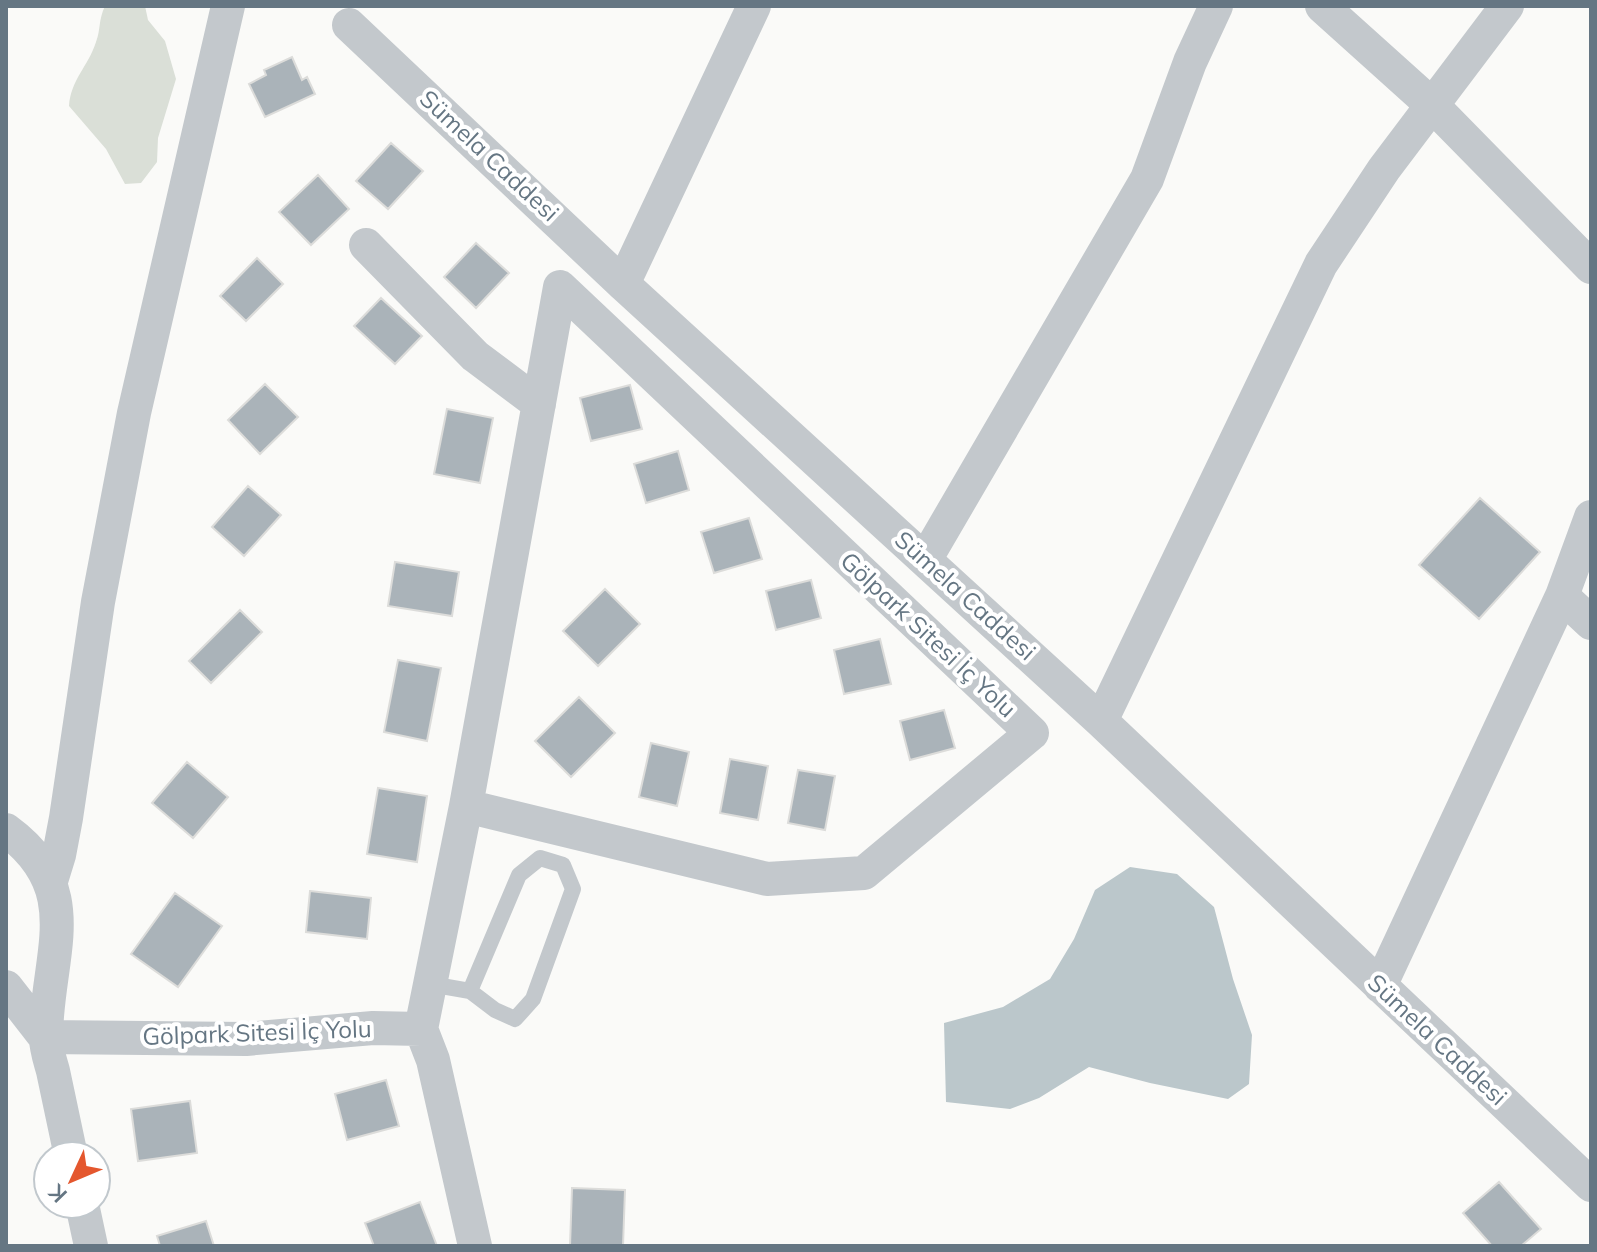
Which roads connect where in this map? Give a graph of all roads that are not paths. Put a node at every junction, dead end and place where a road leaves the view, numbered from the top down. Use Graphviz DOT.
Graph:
graph roads {
  1 [pos="228,6"];
  2 [pos="754,6"];
  3 [pos="1216,6"];
  4 [pos="1322,6"];
  5 [pos="1507,6"];
  6 [pos="353,15"];
  7 [pos="1432,105"];
  8 [pos="366,245"];
  9 [pos="1591,267"];
  10 [pos="623,284"];
  11 [pos="539,404"];
  12 [pos="1591,517"];
  13 [pos="925,560"];
  14 [pos="1562,596"];
  15 [pos="1591,623"];
  16 [pos="1101,721"];
  17 [pos="466,806"];
  18 [pos="6,830"];
  19 [pos="51,881"];
  20 [pos="430,984"];
  21 [pos="1380,986"];
  22 [pos="6,987"];
  23 [pos="470,991"];
  24 [pos="421,1029"];
  25 [pos="45,1037"];
  26 [pos="68,1140"];
  27 [pos="1591,1185"];
  28 [pos="85,1220"];
  29 [pos="91,1246"];
  30 [pos="475,1246"];
  1 -- 19 [label="street"];
  2 -- 10 [label="street"];
  3 -- 13 [label="street"];
  4 -- 7 [label="street"];
  5 -- 7 [label="street"];
  6 -- 10 [label="street, Sümela Caddesi"];
  7 -- 9 [label="street"];
  7 -- 16 [label="street"];
  8 -- 11 [label="street"];
  10 -- 13 [label="street, Sümela Caddesi"];
  11 -- 17 [label="street, Gölpark Sitesi İç Yolu"];
  11 -- 17 [label="street, Gölpark Sitesi İç Yolu"];
  12 -- 14 [label="street"];
  13 -- 16 [label="street, Sümela Caddesi"];
  14 -- 15 [label="street"];
  14 -- 21 [label="street"];
  16 -- 21 [label="street, Sümela Caddesi"];
  17 -- 20 [label="street, Gölpark Sitesi İç Yolu"];
  18 -- 19 [label="street"];
  19 -- 25 [label="street"];
  20 -- 23 [label="lane"];
  20 -- 24 [label="street, Gölpark Sitesi İç Yolu"];
  21 -- 27 [label="street, Sümela Caddesi"];
  22 -- 25 [label="street"];
  23 -- 23 [label="lane"];
  24 -- 25 [label="street, Gölpark Sitesi İç Yolu"];
  24 -- 30 [label="street"];
  25 -- 26 [label="street"];
  28 -- 29 [label="street"];
}
